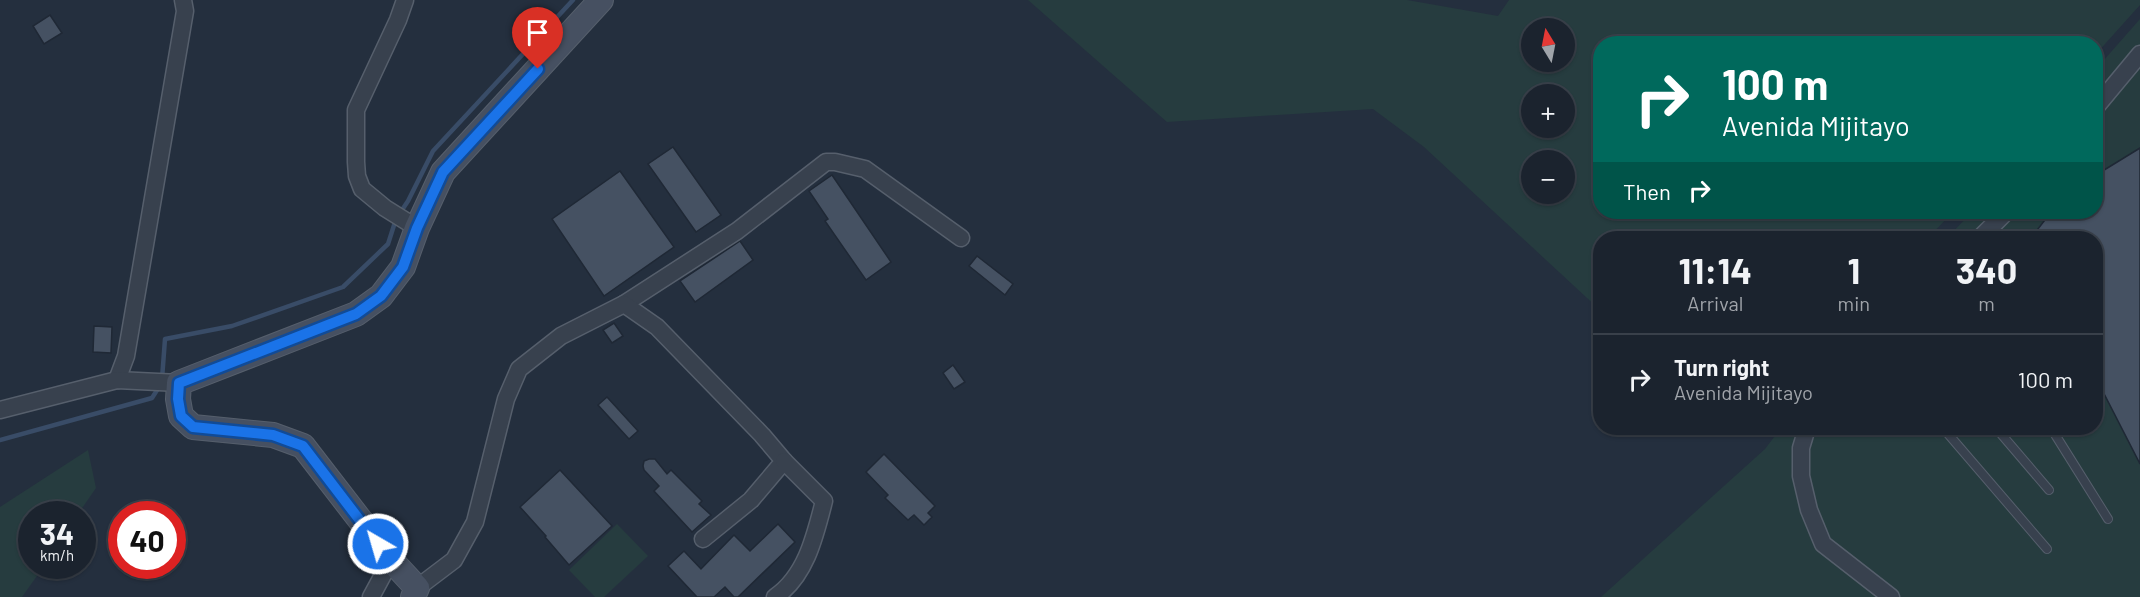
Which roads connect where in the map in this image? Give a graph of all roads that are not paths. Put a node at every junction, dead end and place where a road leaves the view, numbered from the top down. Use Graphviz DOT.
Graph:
graph roads {
  1 [pos="183,0"];
  2 [pos="405,0"];
  3 [pos="601,0"];
  4 [pos="2140,54"];
  5 [pos="2103,99"];
  6 [pos="1999,219"];
  7 [pos="417,228"];
  8 [pos="1987,231"];
  9 [pos="961,238"];
  10 [pos="624,304"];
  11 [pos="117,380"];
  12 [pos="179,383"];
  13 [pos="0,410"];
  14 [pos="1805,435"];
  15 [pos="1949,435"];
  16 [pos="2002,435"];
  17 [pos="2055,435"];
  18 [pos="783,461"];
  19 [pos="2049,490"];
  20 [pos="2108,519"];
  21 [pos="703,539"];
  22 [pos="2046,549"];
  23 [pos="391,560"];
  24 [pos="415,593"];
  25 [pos="371,597"];
  26 [pos="774,597"];
  27 [pos="1891,597"];
  1 -- 11 [label="street"];
  2 -- 7 [label="street"];
  3 -- 7 [label="street"];
  4 -- 5 [label="street"];
  6 -- 8 [label="street"];
  7 -- 12 [label="street"];
  9 -- 10 [label="street"];
  10 -- 18 [label="street"];
  10 -- 24 [label="street"];
  11 -- 12 [label="street"];
  11 -- 13 [label="street"];
  12 -- 23 [label="street"];
  14 -- 27 [label="street"];
  15 -- 22 [label="lane"];
  16 -- 19 [label="lane"];
  17 -- 20 [label="lane"];
  18 -- 21 [label="street"];
  18 -- 26 [label="street"];
  23 -- 24 [label="street"];
  23 -- 25 [label="street"];
}
